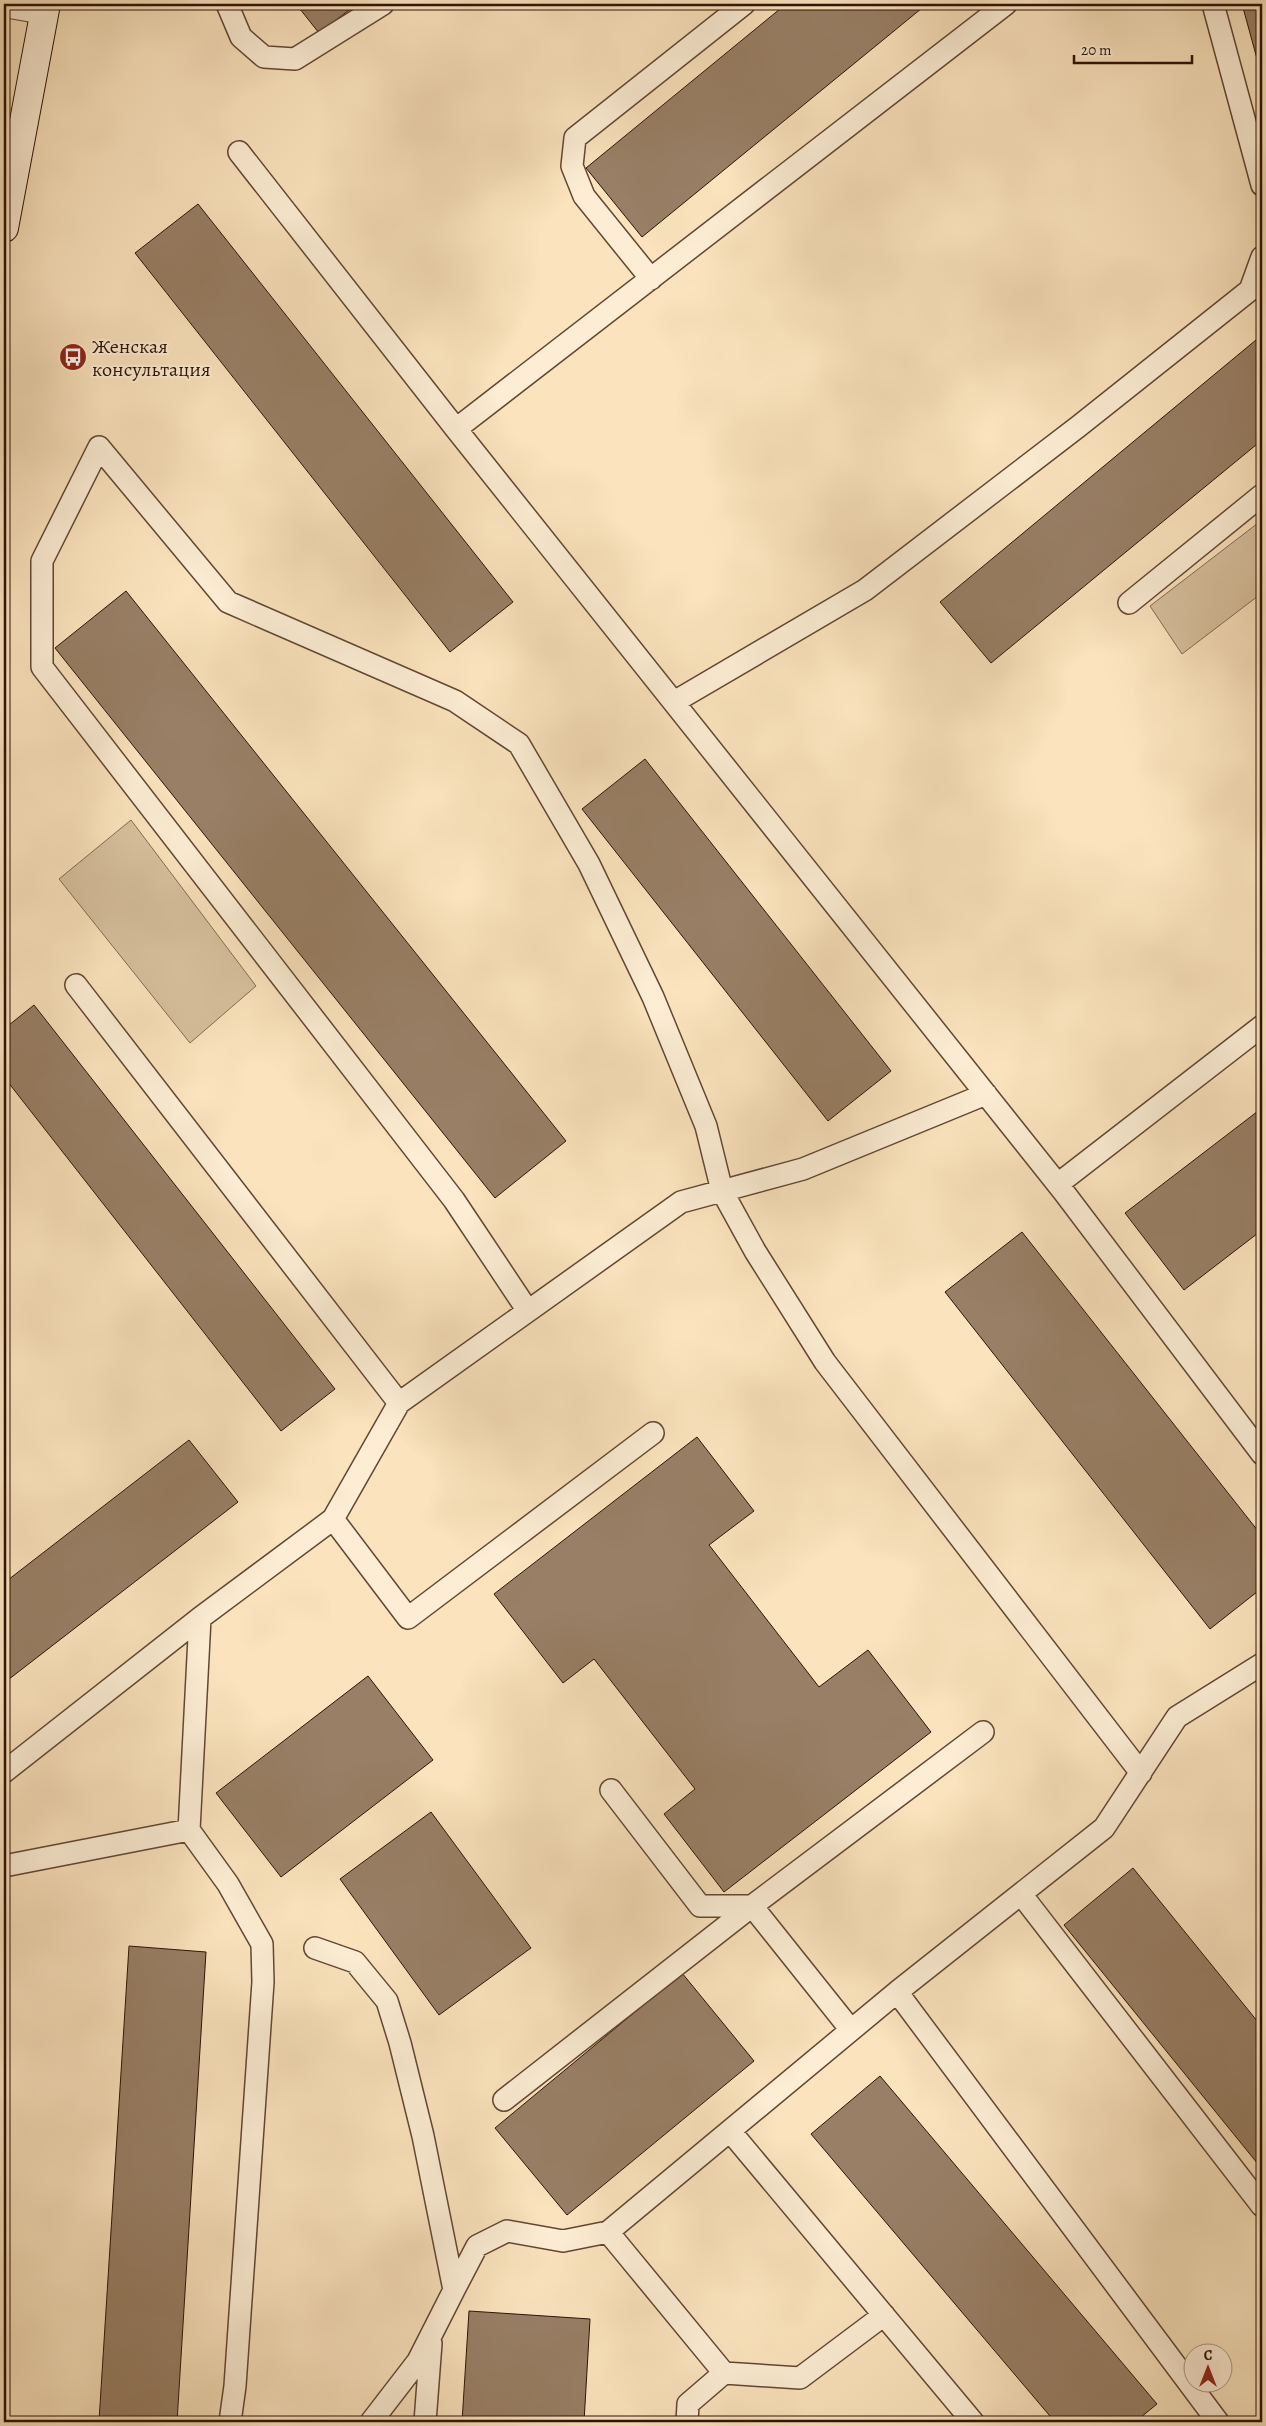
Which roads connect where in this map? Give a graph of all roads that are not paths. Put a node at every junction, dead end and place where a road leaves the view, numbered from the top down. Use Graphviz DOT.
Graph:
graph roads {
  1 [pos="10,4"];
  2 [pos="227,4"];
  3 [pos="383,4"];
  4 [pos="744,4"];
  5 [pos="1006,4"];
  6 [pos="1213,4"];
  7 [pos="45,7"];
  8 [pos="239,152"];
  9 [pos="1262,185"];
  10 [pos="4,228"];
  11 [pos="1262,257"];
  12 [pos="651,279"];
  13 [pos="456,429"];
  14 [pos="1262,495"];
  15 [pos="1129,603"];
  16 [pos="674,702"];
  17 [pos="76,985"];
  18 [pos="1262,1026"];
  19 [pos="986,1094"];
  20 [pos="1058,1184"];
  21 [pos="722,1191"];
  22 [pos="528,1311"];
  23 [pos="399,1403"];
  24 [pos="653,1433"];
  25 [pos="1262,1454"];
  26 [pos="332,1519"];
  27 [pos="200,1618"];
  28 [pos="1262,1664"];
  29 [pos="983,1732"];
  30 [pos="4,1772"];
  31 [pos="1141,1773"];
  32 [pos="611,1790"];
  33 [pos="188,1830"];
  34 [pos="4,1866"];
  35 [pos="1020,1894"];
  36 [pos="752,1906"];
  37 [pos="315,1948"];
  38 [pos="897,1992"];
  39 [pos="851,2030"];
  40 [pos="504,2100"];
  41 [pos="730,2130"];
  42 [pos="1262,2206"];
  43 [pos="608,2232"];
  44 [pos="454,2290"];
  45 [pos="884,2315"];
  46 [pos="432,2333"];
  47 [pos="724,2373"];
  48 [pos="230,2422"];
  49 [pos="371,2422"];
  50 [pos="425,2422"];
  51 [pos="687,2422"];
  52 [pos="973,2422"];
  53 [pos="1218,2422"];
  1 -- 7 [label="main road"];
  2 -- 3 [label="lane"];
  4 -- 12 [label="lane"];
  5 -- 12 [label="lane"];
  6 -- 9 [label="lane"];
  7 -- 10 [label="main road"];
  8 -- 13 [label="lane"];
  11 -- 16 [label="lane"];
  12 -- 13 [label="lane"];
  13 -- 16 [label="lane"];
  14 -- 15 [label="lane"];
  16 -- 19 [label="lane"];
  17 -- 23 [label="lane"];
  18 -- 20 [label="lane"];
  19 -- 20 [label="lane"];
  19 -- 21 [label="lane"];
  20 -- 25 [label="lane"];
  21 -- 22 [label="lane"];
  21 -- 22 [label="lane"];
  21 -- 31 [label="lane"];
  22 -- 23 [label="lane"];
  23 -- 26 [label="lane"];
  24 -- 26 [label="lane"];
  26 -- 27 [label="lane"];
  27 -- 30 [label="lane"];
  27 -- 33 [label="lane"];
  28 -- 31 [label="lane"];
  29 -- 36 [label="lane"];
  31 -- 35 [label="lane"];
  32 -- 36 [label="lane"];
  33 -- 34 [label="lane"];
  33 -- 48 [label="lane"];
  35 -- 38 [label="lane"];
  35 -- 42 [label="lane"];
  36 -- 39 [label="lane"];
  36 -- 40 [label="lane"];
  37 -- 44 [label="lane"];
  38 -- 39 [label="lane"];
  38 -- 53 [label="lane"];
  39 -- 41 [label="lane"];
  41 -- 43 [label="lane"];
  41 -- 45 [label="lane"];
  43 -- 44 [label="lane"];
  43 -- 47 [label="lane"];
  44 -- 46 [label="lane"];
  45 -- 47 [label="lane"];
  45 -- 52 [label="lane"];
  46 -- 49 [label="lane"];
  46 -- 50 [label="lane"];
  47 -- 51 [label="lane"];
}
